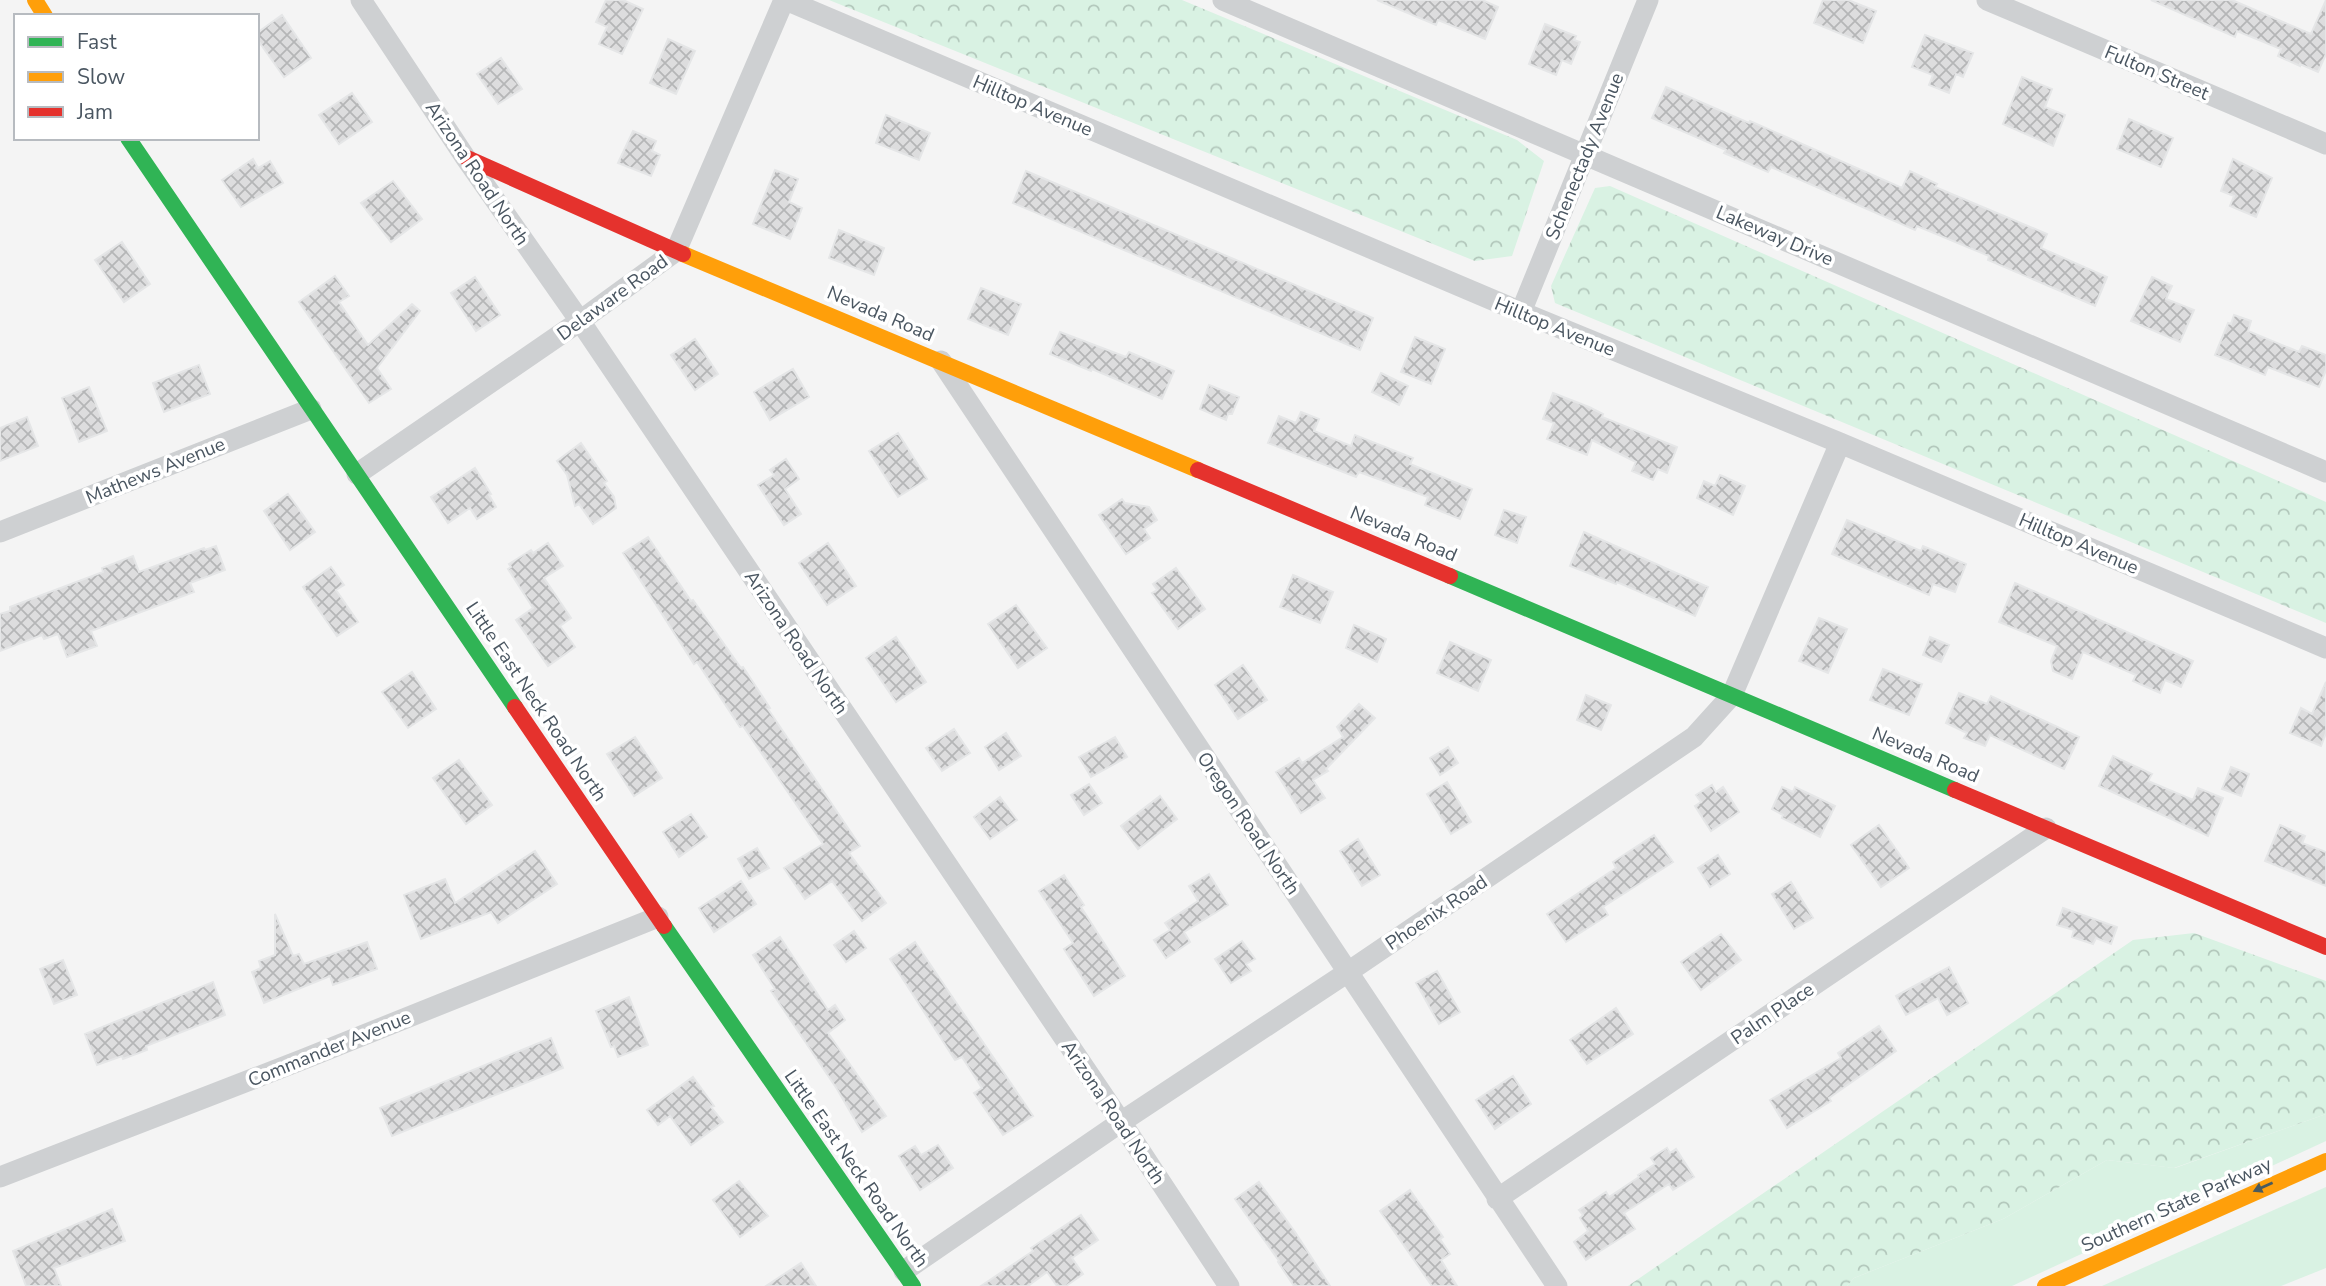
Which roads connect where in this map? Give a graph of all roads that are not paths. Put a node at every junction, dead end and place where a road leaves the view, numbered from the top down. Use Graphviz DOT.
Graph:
graph roads {
  1 [pos="361,0"];
  2 [pos="785,0"];
  3 [pos="1223,0"];
  4 [pos="1648,0"];
  5 [pos="1987,0"];
  6 [pos="129,140"];
  7 [pos="2326,144"];
  8 [pos="1584,153"];
  9 [pos="465,158"];
  10 [pos="676,251"];
  11 [pos="1521,312"];
  12 [pos="580,321"];
  13 [pos="941,361"];
  14 [pos="311,409"];
  15 [pos="1840,443"];
  16 [pos="2326,471"];
  17 [pos="357,474"];
  18 [pos="0,532"];
  19 [pos="2326,648"];
  20 [pos="1732,695"];
  21 [pos="2046,828"];
  22 [pos="658,917"];
  23 [pos="2326,947"];
  24 [pos="1348,972"];
  25 [pos="1121,1122"];
  26 [pos="2326,1161"];
  27 [pos="0,1177"];
  28 [pos="1497,1199"];
  29 [pos="908,1279"];
  30 [pos="1229,1286"];
  31 [pos="1556,1286"];
  32 [pos="2045,1286"];
  1 -- 9 [label="street, Arizona Road North"];
  2 -- 10 [label="street, Delaware Road"];
  2 -- 11 [label="street, Hilltop Avenue"];
  3 -- 8 [label="street, Lakeway Drive"];
  4 -- 8 [label="street, Schenectady Avenue"];
  5 -- 7 [label="street, Fulton Street"];
  6 -- 14 [label="main road, Little East Neck Road North"];
  8 -- 11 [label="street, Schenectady Avenue"];
  8 -- 16 [label="street, Lakeway Drive"];
  9 -- 10 [label="main road, Nevada Road"];
  9 -- 12 [label="street, Arizona Road North"];
  10 -- 12 [label="street, Delaware Road"];
  10 -- 13 [label="main road, Nevada Road"];
  11 -- 15 [label="street, Hilltop Avenue"];
  12 -- 17 [label="street, Delaware Road"];
  12 -- 25 [label="street, Arizona Road North"];
  13 -- 20 [label="main road, Nevada Road"];
  13 -- 24 [label="street, Oregon Road North"];
  14 -- 17 [label="main road, Little East Neck Road North"];
  14 -- 18 [label="street, Mathews Avenue"];
  15 -- 19 [label="street, Hilltop Avenue"];
  15 -- 20 [label="street, Phoenix Road"];
  17 -- 22 [label="main road, Little East Neck Road North"];
  20 -- 21 [label="main road, Nevada Road"];
  20 -- 24 [label="street, Phoenix Road"];
  21 -- 23 [label="main road, Nevada Road"];
  21 -- 28 [label="street, Palm Place"];
  22 -- 27 [label="street, Commander Avenue"];
  22 -- 29 [label="main road, Little East Neck Road North"];
  24 -- 25 [label="street, Phoenix Road"];
  24 -- 28 [label="street, Oregon Road North"];
  25 -- 29 [label="street, Phoenix Road"];
  25 -- 30 [label="street, Arizona Road North"];
  26 -- 32 [label="main road, Southern State Parkway, one-way"];
  28 -- 31 [label="street, Oregon Road North"];
}
